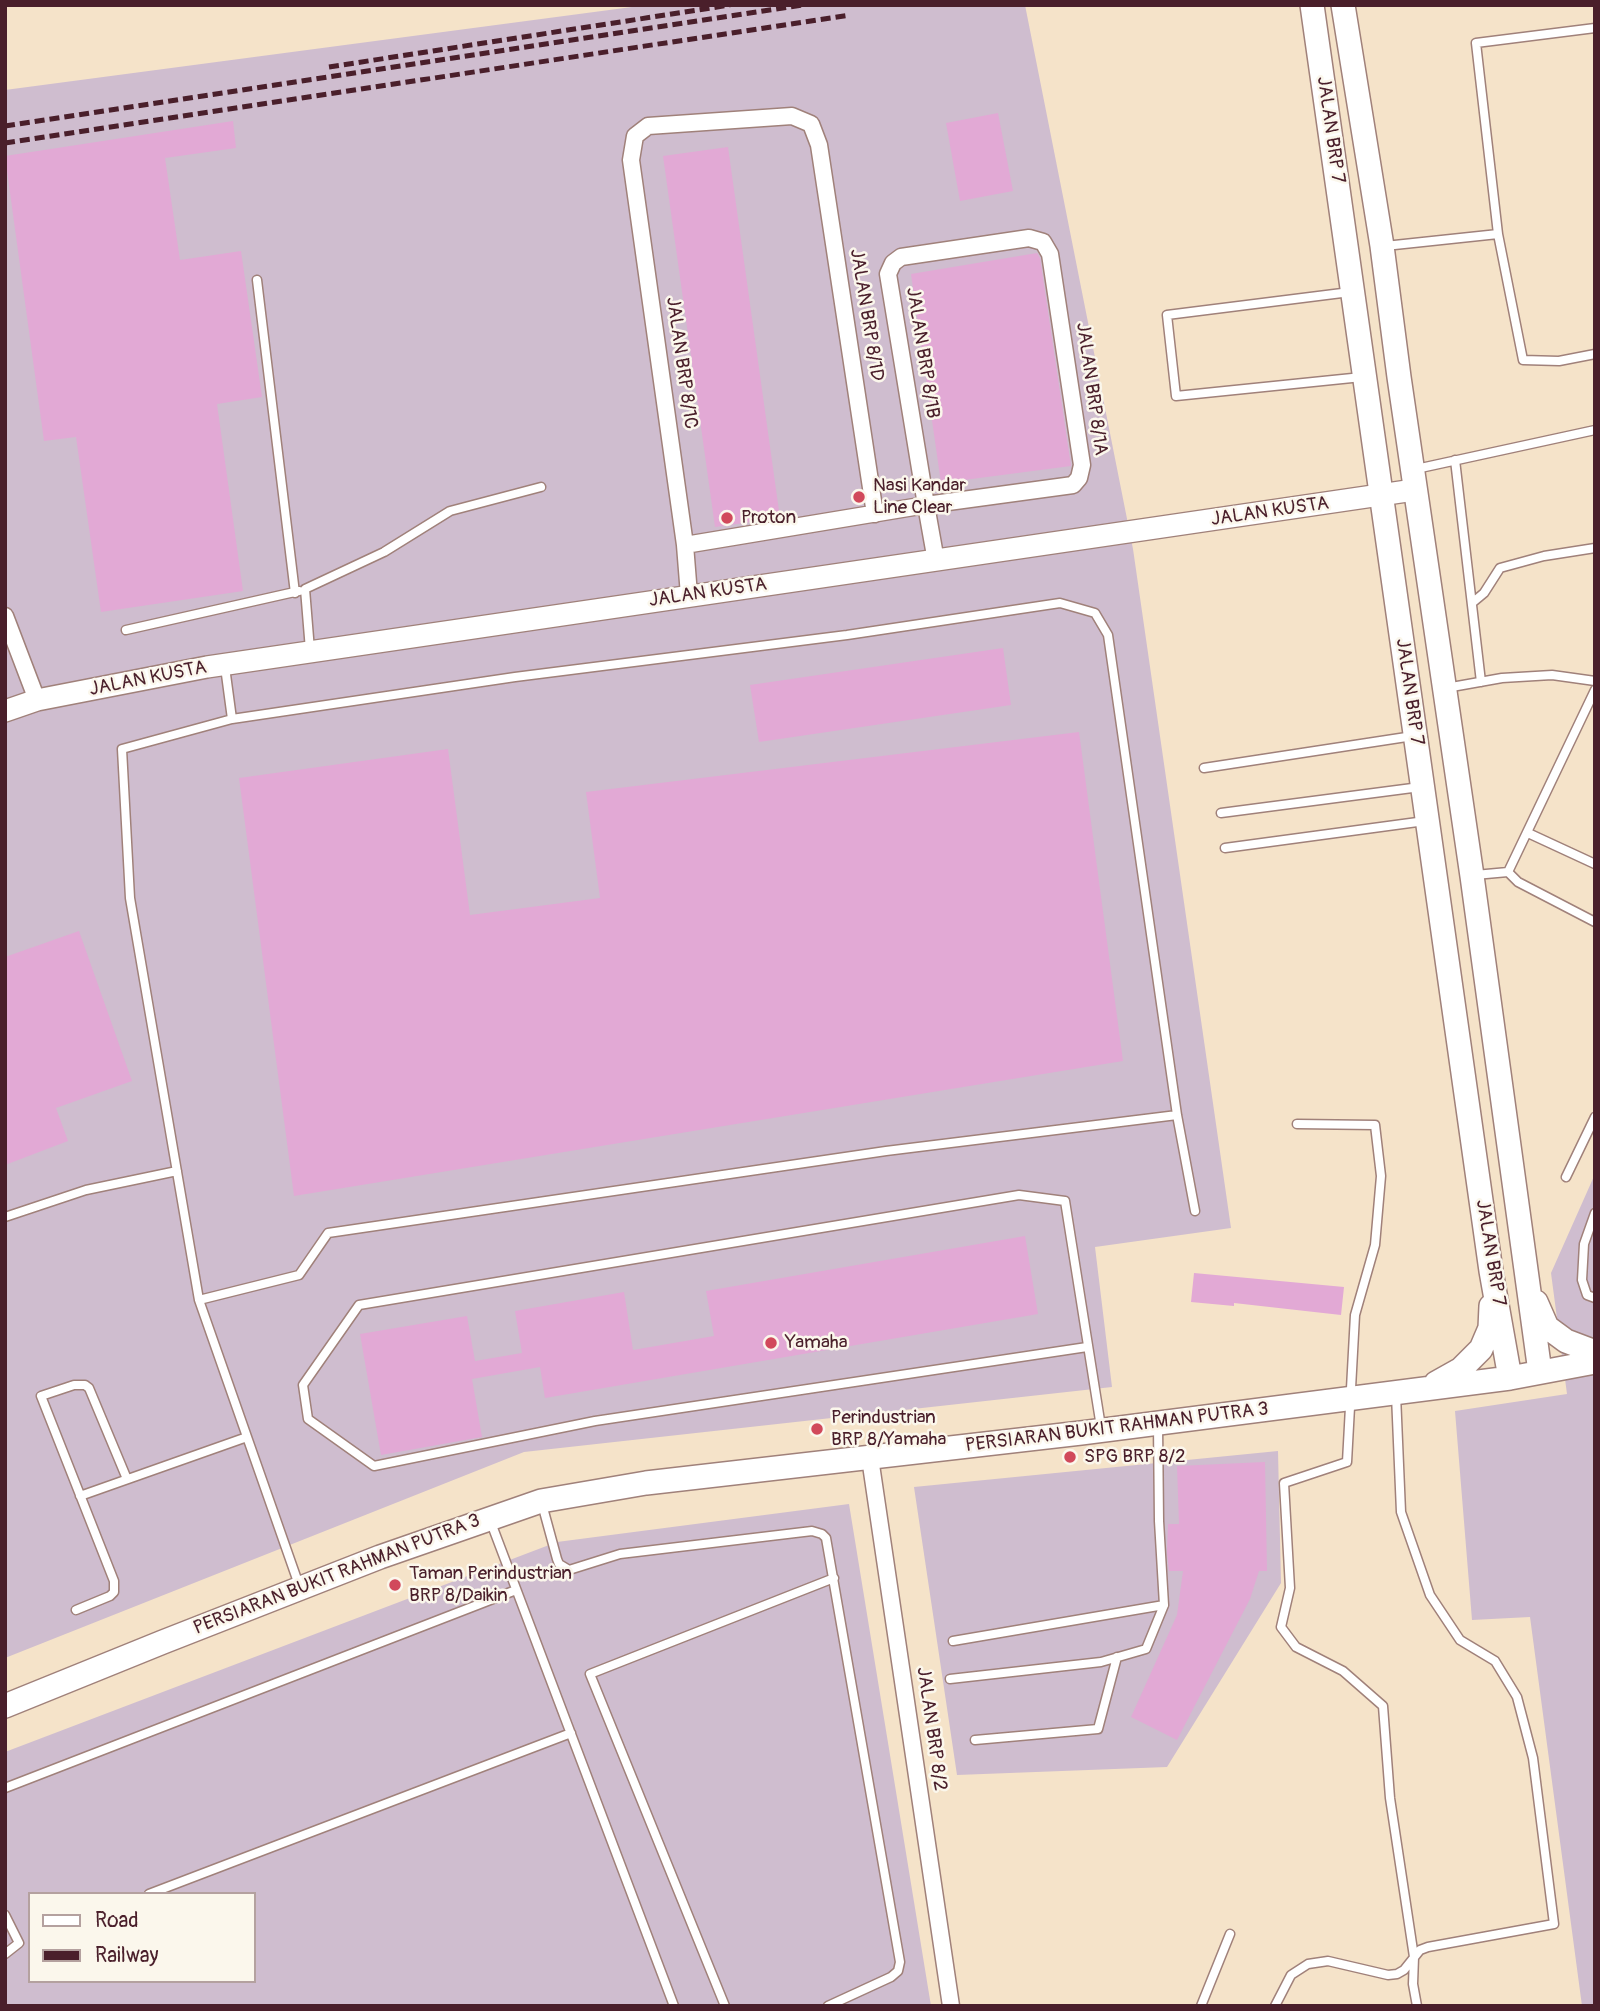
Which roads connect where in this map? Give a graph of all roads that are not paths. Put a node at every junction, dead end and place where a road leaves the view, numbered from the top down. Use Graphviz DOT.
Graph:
graph roads {
  1 [pos="1312,5"];
  2 [pos="1343,5"];
  3 [pos="1595,29"];
  4 [pos="635,136"];
  5 [pos="1498,234"];
  6 [pos="1043,242"];
  7 [pos="1382,246"];
  8 [pos="257,280"];
  9 [pos="1353,291"];
  10 [pos="1595,354"];
  11 [pos="1365,377"];
  12 [pos="1595,430"];
  13 [pos="1455,460"];
  14 [pos="1413,480"];
  15 [pos="541,487"];
  16 [pos="1382,496"];
  17 [pos="926,505"];
  18 [pos="875,514"];
  19 [pos="685,545"];
  20 [pos="1595,548"];
  21 [pos="936,561"];
  22 [pos="305,589"];
  23 [pos="295,593"];
  24 [pos="690,595"];
  25 [pos="1472,603"];
  26 [pos="5,615"];
  27 [pos="126,630"];
  28 [pos="10,642"];
  29 [pos="311,653"];
  30 [pos="225,665"];
  31 [pos="1595,681"];
  32 [pos="1481,682"];
  33 [pos="1443,688"];
  34 [pos="1595,690"];
  35 [pos="37,700"];
  36 [pos="5,711"];
  37 [pos="232,719"];
  38 [pos="1416,735"];
  39 [pos="1204,768"];
  40 [pos="1423,786"];
  41 [pos="1221,813"];
  42 [pos="1428,820"];
  43 [pos="1528,833"];
  44 [pos="1225,848"];
  45 [pos="1595,864"];
  46 [pos="1508,872"];
  47 [pos="1472,876"];
  48 [pos="1595,922"];
  49 [pos="1177,1115"];
  50 [pos="1595,1117"];
  51 [pos="1297,1124"];
  52 [pos="177,1171"];
  53 [pos="1566,1177"];
  54 [pos="1195,1211"];
  55 [pos="1595,1213"];
  56 [pos="5,1217"];
  57 [pos="1523,1255"];
  58 [pos="1492,1271"];
  59 [pos="1595,1298"];
  60 [pos="199,1300"];
  61 [pos="1087,1347"];
  62 [pos="1595,1352"];
  63 [pos="1595,1362"];
  64 [pos="1540,1372"];
  65 [pos="1510,1378"];
  66 [pos="1425,1388"];
  67 [pos="1396,1392"];
  68 [pos="1351,1398"];
  69 [pos="1158,1422"];
  70 [pos="1102,1430"];
  71 [pos="247,1437"];
  72 [pos="870,1458"];
  73 [pos="127,1479"];
  74 [pos="80,1496"];
  75 [pos="541,1502"];
  76 [pos="489,1518"];
  77 [pos="834,1578"];
  78 [pos="300,1588"];
  79 [pos="516,1590"];
  80 [pos="1164,1605"];
  81 [pos="76,1610"];
  82 [pos="953,1641"];
  83 [pos="1117,1657"];
  84 [pos="950,1679"];
  85 [pos="5,1706"];
  86 [pos="571,1733"];
  87 [pos="975,1740"];
  88 [pos="5,1788"];
  89 [pos="154,1892"];
  90 [pos="5,1915"];
  91 [pos="1230,1934"];
  92 [pos="28,1940"];
  93 [pos="19,1943"];
  94 [pos="5,1954"];
  95 [pos="1414,1956"];
  96 [pos="674,2006"];
  97 [pos="725,2006"];
  98 [pos="828,2006"];
  99 [pos="951,2006"];
  100 [pos="1201,2006"];
  101 [pos="1275,2006"];
  102 [pos="1417,2006"];
  1 -- 9 [label="main road, JALAN BRP 7"];
  2 -- 7 [label="main road, JALAN BRP 7"];
  3 -- 5 [label="lane"];
  4 -- 18 [label="street, JALAN BRP 8/1D"];
  4 -- 19 [label="street, JALAN BRP 8/1C"];
  5 -- 7 [label="lane"];
  5 -- 10 [label="lane"];
  6 -- 17 [label="street, JALAN BRP 8/1A"];
  6 -- 17 [label="street, JALAN BRP 8/1B"];
  7 -- 14 [label="main road, JALAN BRP 7"];
  8 -- 23 [label="lane"];
  9 -- 11 [label="main road, JALAN BRP 7"];
  9 -- 11 [label="lane"];
  11 -- 16 [label="main road, JALAN BRP 7"];
  12 -- 13 [label="lane"];
  13 -- 14 [label="lane"];
  13 -- 25 [label="lane"];
  14 -- 16 [label="street, JALAN KUSTA"];
  14 -- 33 [label="main road, JALAN BRP 7"];
  15 -- 22 [label="lane"];
  16 -- 21 [label="street, JALAN KUSTA"];
  16 -- 38 [label="main road, JALAN BRP 7"];
  17 -- 18 [label="street, JALAN BRP 8/1A"];
  17 -- 21 [label="street, JALAN BRP 8/1B"];
  18 -- 19 [label="street, JALAN BRP 8/1A"];
  19 -- 24 [label="street, JALAN BRP 8/1C"];
  20 -- 25 [label="lane"];
  21 -- 24 [label="street, JALAN KUSTA"];
  22 -- 23 [label="lane"];
  22 -- 29 [label="lane"];
  23 -- 27 [label="lane"];
  24 -- 29 [label="street, JALAN KUSTA"];
  25 -- 32 [label="lane"];
  26 -- 28 [label="street"];
  28 -- 35 [label="street"];
  29 -- 30 [label="street, JALAN KUSTA"];
  30 -- 35 [label="street, JALAN KUSTA"];
  30 -- 37 [label="lane"];
  31 -- 32 [label="lane"];
  32 -- 33 [label="lane"];
  33 -- 47 [label="main road, JALAN BRP 7"];
  34 -- 43 [label="lane"];
  35 -- 36 [label="street, JALAN KUSTA"];
  37 -- 49 [label="lane"];
  37 -- 52 [label="lane"];
  38 -- 39 [label="lane"];
  38 -- 40 [label="main road, JALAN BRP 7"];
  40 -- 41 [label="lane"];
  40 -- 42 [label="main road, JALAN BRP 7"];
  42 -- 44 [label="lane"];
  42 -- 58 [label="main road, JALAN BRP 7"];
  43 -- 45 [label="lane"];
  43 -- 46 [label="lane"];
  46 -- 47 [label="lane"];
  46 -- 48 [label="lane"];
  47 -- 57 [label="main road, JALAN BRP 7"];
  49 -- 54 [label="lane"];
  49 -- 60 [label="lane"];
  50 -- 53 [label="lane"];
  51 -- 68 [label="lane"];
  52 -- 56 [label="lane"];
  52 -- 60 [label="lane"];
  55 -- 59 [label="lane"];
  57 -- 62 [label="main road"];
  57 -- 64 [label="main road, JALAN BRP 7"];
  58 -- 65 [label="main road, JALAN BRP 7"];
  58 -- 66 [label="main road"];
  60 -- 71 [label="lane"];
  61 -- 61 [label="lane"];
  61 -- 70 [label="lane"];
  63 -- 64 [label="main road, PERSIARAN BUKIT RAHMAN PUTRA 3"];
  64 -- 65 [label="main road, PERSIARAN BUKIT RAHMAN PUTRA 3"];
  65 -- 66 [label="main road, PERSIARAN BUKIT RAHMAN PUTRA 3"];
  66 -- 67 [label="main road, PERSIARAN BUKIT RAHMAN PUTRA 3"];
  67 -- 68 [label="main road, PERSIARAN BUKIT RAHMAN PUTRA 3"];
  67 -- 95 [label="lane"];
  68 -- 69 [label="main road, PERSIARAN BUKIT RAHMAN PUTRA 3"];
  68 -- 95 [label="lane"];
  69 -- 70 [label="main road, PERSIARAN BUKIT RAHMAN PUTRA 3"];
  69 -- 80 [label="lane"];
  70 -- 72 [label="main road, PERSIARAN BUKIT RAHMAN PUTRA 3"];
  71 -- 73 [label="lane"];
  71 -- 78 [label="lane"];
  72 -- 75 [label="main road, PERSIARAN BUKIT RAHMAN PUTRA 3"];
  72 -- 99 [label="street, JALAN BRP 8/2"];
  73 -- 74 [label="lane"];
  73 -- 74 [label="lane"];
  74 -- 81 [label="lane"];
  75 -- 76 [label="main road, PERSIARAN BUKIT RAHMAN PUTRA 3"];
  75 -- 77 [label="lane"];
  76 -- 78 [label="main road, PERSIARAN BUKIT RAHMAN PUTRA 3"];
  76 -- 79 [label="lane"];
  77 -- 97 [label="lane"];
  77 -- 98 [label="lane"];
  78 -- 85 [label="main road, PERSIARAN BUKIT RAHMAN PUTRA 3"];
  79 -- 86 [label="lane"];
  79 -- 88 [label="lane"];
  80 -- 82 [label="lane"];
  80 -- 83 [label="lane"];
  83 -- 84 [label="lane"];
  83 -- 87 [label="lane"];
  86 -- 89 [label="lane"];
  86 -- 96 [label="lane"];
  90 -- 93 [label="lane"];
  91 -- 100 [label="lane"];
  92 -- 93 [label="lane"];
  93 -- 94 [label="lane"];
  95 -- 101 [label="lane"];
  95 -- 102 [label="lane"];
}
